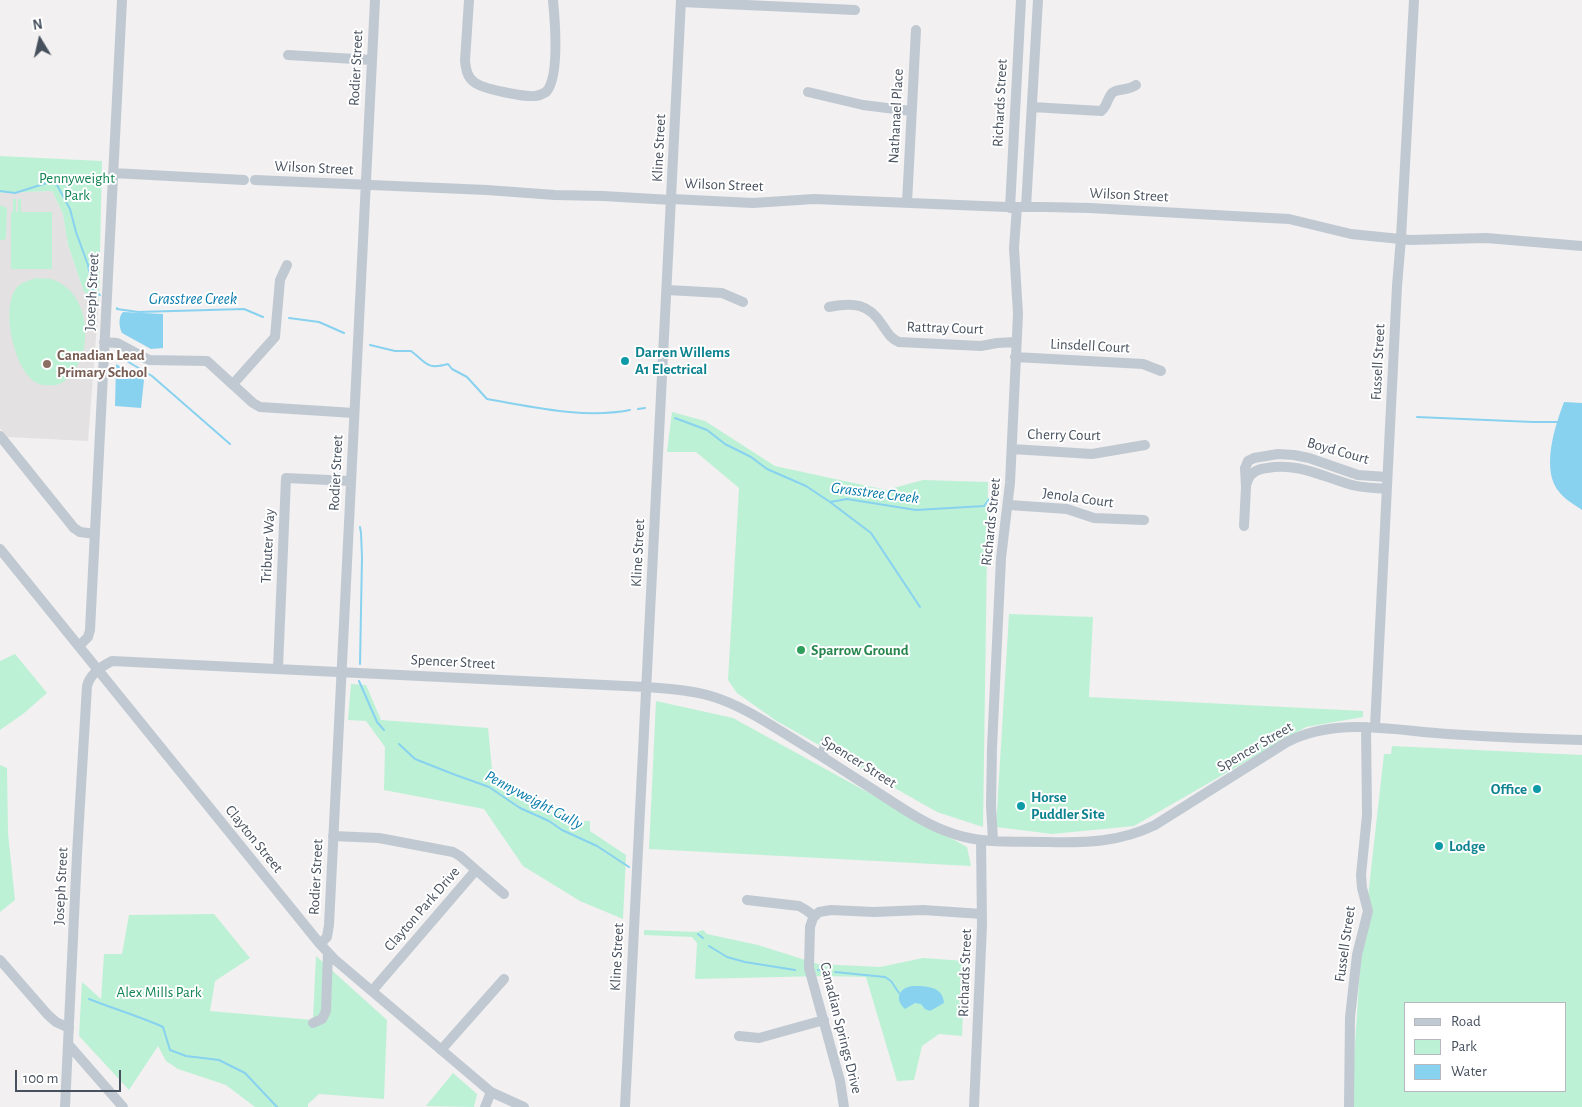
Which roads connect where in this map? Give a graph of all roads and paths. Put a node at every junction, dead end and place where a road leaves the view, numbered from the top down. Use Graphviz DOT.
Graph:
graph roads {
  1 [pos="122,0"];
  2 [pos="374,0"];
  3 [pos="469,0"];
  4 [pos="553,0"];
  5 [pos="1020,0"];
  6 [pos="1038,0"];
  7 [pos="1414,0"];
  8 [pos="681,1"];
  9 [pos="854,10"];
  10 [pos="916,30"];
  11 [pos="288,55"];
  12 [pos="372,60"];
  13 [pos="1136,84"];
  14 [pos="808,92"];
  15 [pos="1032,107"];
  16 [pos="911,112"];
  17 [pos="113,173"];
  18 [pos="244,180"];
  19 [pos="255,180"];
  20 [pos="366,185"];
  21 [pos="672,199"];
  22 [pos="907,203"];
  23 [pos="1018,207"];
  24 [pos="1401,238"];
  25 [pos="1582,246"];
  26 [pos="288,265"];
  27 [pos="667,290"];
  28 [pos="743,302"];
  29 [pos="829,307"];
  30 [pos="104,342"];
  31 [pos="1016,342"];
  32 [pos="1015,357"];
  33 [pos="1161,371"];
  34 [pos="233,384"];
  35 [pos="354,413"];
  36 [pos="0,436"];
  37 [pos="1146,445"];
  38 [pos="1012,449"];
  39 [pos="1387,477"];
  40 [pos="350,481"];
  41 [pos="1246,486"];
  42 [pos="1386,489"];
  43 [pos="1009,505"];
  44 [pos="1144,520"];
  45 [pos="1244,526"];
  46 [pos="95,534"];
  47 [pos="0,549"];
  48 [pos="76,643"];
  49 [pos="278,668"];
  50 [pos="98,670"];
  51 [pos="341,672"];
  52 [pos="646,687"];
  53 [pos="1371,727"];
  54 [pos="1582,740"];
  55 [pos="826,741"];
  56 [pos="822,756"];
  57 [pos="334,836"];
  58 [pos="981,840"];
  59 [pos="993,840"];
  60 [pos="476,870"];
  61 [pos="504,894"];
  62 [pos="747,900"];
  63 [pos="982,914"];
  64 [pos="814,916"];
  65 [pos="320,944"];
  66 [pos="328,953"];
  67 [pos="0,960"];
  68 [pos="504,980"];
  69 [pos="372,991"];
  70 [pos="824,1020"];
  71 [pos="313,1023"];
  72 [pos="69,1028"];
  73 [pos="739,1036"];
  74 [pos="68,1044"];
  75 [pos="441,1050"];
  76 [pos="491,1092"];
  77 [pos="65,1107"];
  78 [pos="123,1107"];
  79 [pos="485,1107"];
  80 [pos="524,1107"];
  81 [pos="624,1107"];
  82 [pos="844,1107"];
  83 [pos="974,1107"];
  84 [pos="1349,1107"];
  1 -- 17 [label="street, Joseph Street"];
  2 -- 12 [label="street, Rodier Street"];
  3 -- 4 [label="street"];
  5 -- 23 [label="street, Richards Street"];
  6 -- 15 [label="street, Richards Street"];
  7 -- 24 [label="street, Fussell Street"];
  8 -- 9 [label="street"];
  8 -- 21 [label="street, Kline Street"];
  10 -- 16 [label="street, Nathanael Place"];
  11 -- 12 [label="street"];
  12 -- 20 [label="street, Rodier Street"];
  13 -- 15 [label="street"];
  14 -- 16 [label="street"];
  15 -- 23 [label="street, Richards Street"];
  16 -- 22 [label="street, Nathanael Place"];
  17 -- 18 [label="street"];
  17 -- 30 [label="street, Joseph Street"];
  19 -- 20 [label="street, Wilson Street"];
  20 -- 21 [label="street, Wilson Street"];
  20 -- 35 [label="street, Rodier Street"];
  21 -- 22 [label="street, Wilson Street"];
  21 -- 27 [label="street, Kline Street"];
  22 -- 23 [label="street, Wilson Street"];
  23 -- 24 [label="street, Wilson Street"];
  23 -- 31 [label="street, Richards Street"];
  24 -- 25 [label="street, Wilson Street"];
  24 -- 39 [label="street, Fussell Street"];
  26 -- 34 [label="street"];
  27 -- 28 [label="street"];
  27 -- 52 [label="street, Kline Street"];
  29 -- 31 [label="street, Rattray Court"];
  30 -- 34 [label="street"];
  30 -- 46 [label="street, Joseph Street"];
  31 -- 32 [label="street, Richards Street"];
  32 -- 33 [label="street, Linsdell Court"];
  32 -- 38 [label="street, Richards Street"];
  34 -- 35 [label="street"];
  35 -- 40 [label="street, Rodier Street"];
  36 -- 46 [label="street"];
  37 -- 38 [label="street, Cherry Court"];
  38 -- 43 [label="street, Richards Street"];
  39 -- 41 [label="street, Boyd Court"];
  39 -- 42 [label="street, Fussell Street"];
  40 -- 49 [label="street, Tributer Way"];
  40 -- 51 [label="street, Rodier Street"];
  41 -- 42 [label="street, Boyd Court"];
  41 -- 45 [label="street, Boyd Court"];
  42 -- 53 [label="street, Fussell Street"];
  43 -- 44 [label="street, Jenola Court"];
  43 -- 59 [label="street, Richards Street"];
  46 -- 48 [label="street, Joseph Street"];
  47 -- 48 [label="street, Clayton Street"];
  48 -- 50 [label="street, Clayton Street"];
  49 -- 50 [label="street, Spencer Street"];
  49 -- 51 [label="street, Spencer Street"];
  50 -- 65 [label="street, Clayton Street"];
  50 -- 72 [label="street, Joseph Street"];
  51 -- 52 [label="street, Spencer Street"];
  51 -- 57 [label="street, Rodier Street"];
  52 -- 56 [label="street, Spencer Street"];
  52 -- 81 [label="street, Kline Street"];
  53 -- 54 [label="street, Spencer Street"];
  53 -- 59 [label="street, Spencer Street"];
  53 -- 84 [label="street, Fussell Street"];
  55 -- 56 [label="street"];
  56 -- 58 [label="street, Spencer Street"];
  57 -- 60 [label="street, Clayton Park Drive"];
  57 -- 65 [label="street, Rodier Street"];
  58 -- 59 [label="street, Spencer Street"];
  58 -- 63 [label="street, Richards Street"];
  60 -- 61 [label="street"];
  60 -- 69 [label="street, Clayton Park Drive"];
  62 -- 64 [label="street"];
  63 -- 64 [label="street"];
  63 -- 83 [label="street, Richards Street"];
  64 -- 70 [label="street, Canadian Springs Drive"];
  65 -- 66 [label="street, Clayton Street"];
  66 -- 69 [label="street, Clayton Street"];
  66 -- 71 [label="street"];
  67 -- 72 [label="street"];
  68 -- 75 [label="street"];
  69 -- 75 [label="street, Clayton Street"];
  70 -- 73 [label="street"];
  70 -- 82 [label="street, Canadian Springs Drive"];
  72 -- 74 [label="street, Joseph Street"];
  74 -- 77 [label="street, Joseph Street"];
  74 -- 78 [label="street"];
  75 -- 76 [label="street, Clayton Street"];
  76 -- 79 [label="street"];
  76 -- 80 [label="street, Clayton Street"];
}
